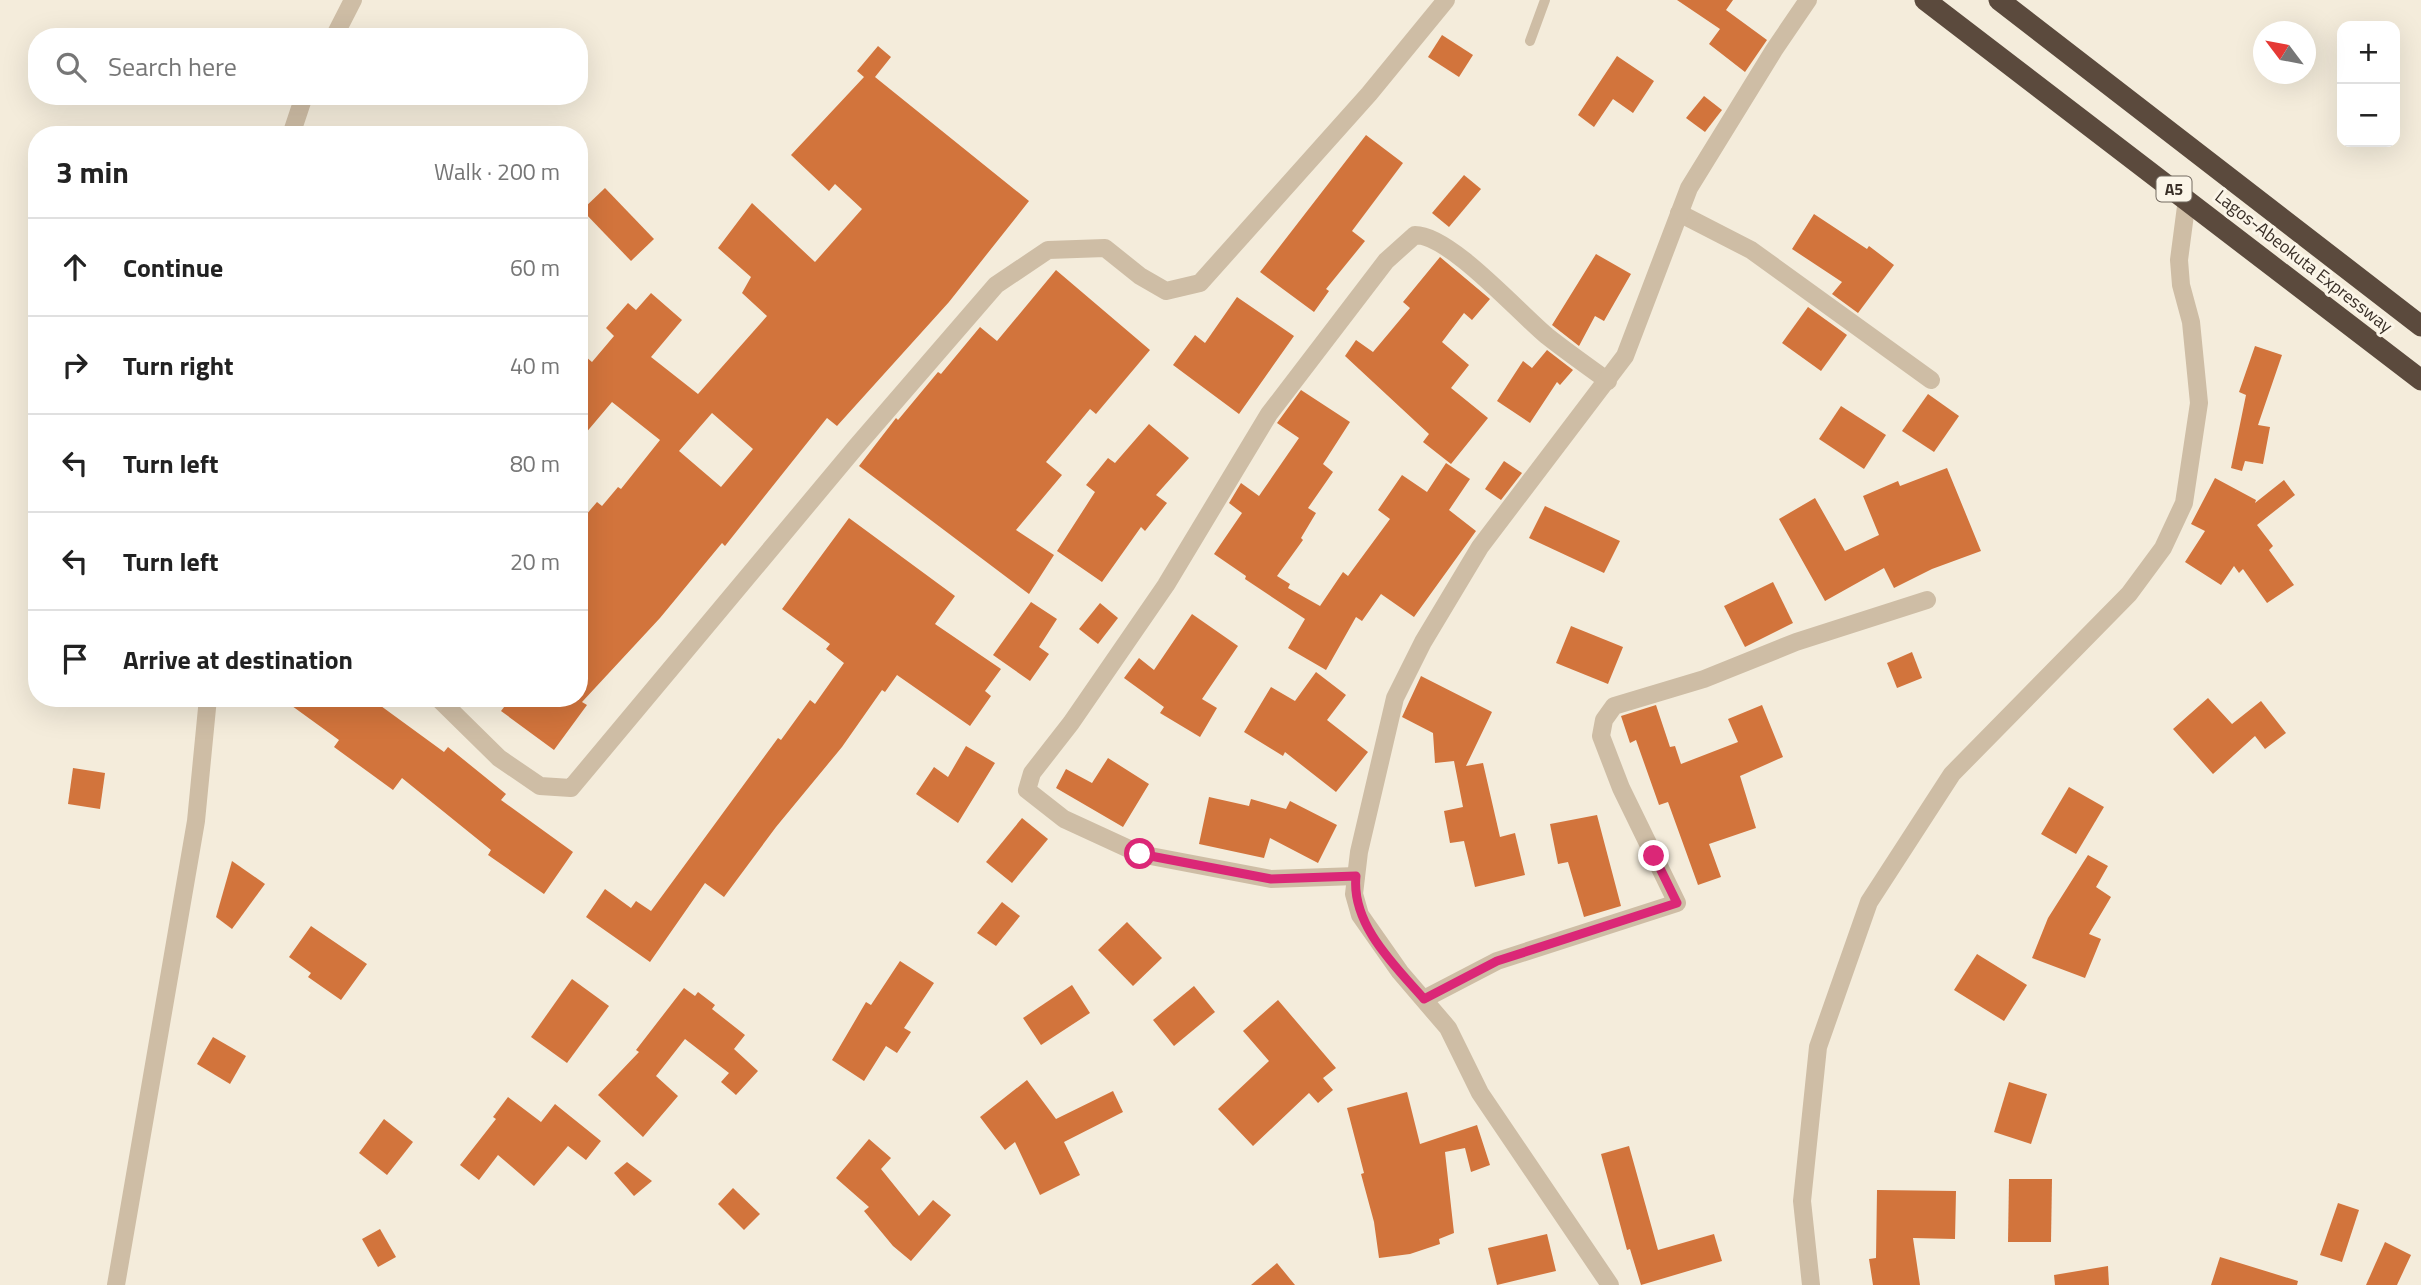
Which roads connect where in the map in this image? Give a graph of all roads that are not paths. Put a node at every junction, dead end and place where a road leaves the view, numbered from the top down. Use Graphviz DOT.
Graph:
graph roads {
  1 [pos="353,0"];
  2 [pos="1446,0"];
  3 [pos="1545,0"];
  4 [pos="1808,0"];
  5 [pos="1924,0"];
  6 [pos="1999,0"];
  7 [pos="339,28"];
  8 [pos="1530,41"];
  9 [pos="301,105"];
  10 [pos="294,126"];
  11 [pos="2188,199"];
  12 [pos="1679,214"];
  13 [pos="2421,326"];
  14 [pos="1931,380"];
  15 [pos="2421,380"];
  16 [pos="1608,381"];
  17 [pos="1927,600"];
  18 [pos="207,707"];
  19 [pos="447,707"];
  20 [pos="1356,876"];
  21 [pos="1424,999"];
  22 [pos="116,1285"];
  23 [pos="1610,1285"];
  24 [pos="1811,1285"];
  1 -- 7 [label="street"];
  2 -- 19 [label="street"];
  3 -- 8 [label="lane"];
  4 -- 12 [label="street"];
  5 -- 11 [label="highway, Lagos-Abeokuta Expressway / A5"];
  6 -- 13 [label="highway, Lagos-Abeokuta Expressway / A5"];
  9 -- 10 [label="street"];
  11 -- 15 [label="highway, Lagos-Abeokuta Expressway / A5"];
  11 -- 24 [label="street"];
  12 -- 14 [label="street"];
  12 -- 16 [label="street"];
  16 -- 20 [label="street"];
  16 -- 20 [label="street"];
  17 -- 21 [label="street"];
  18 -- 22 [label="street"];
  20 -- 21 [label="street"];
  21 -- 23 [label="street"];
}
